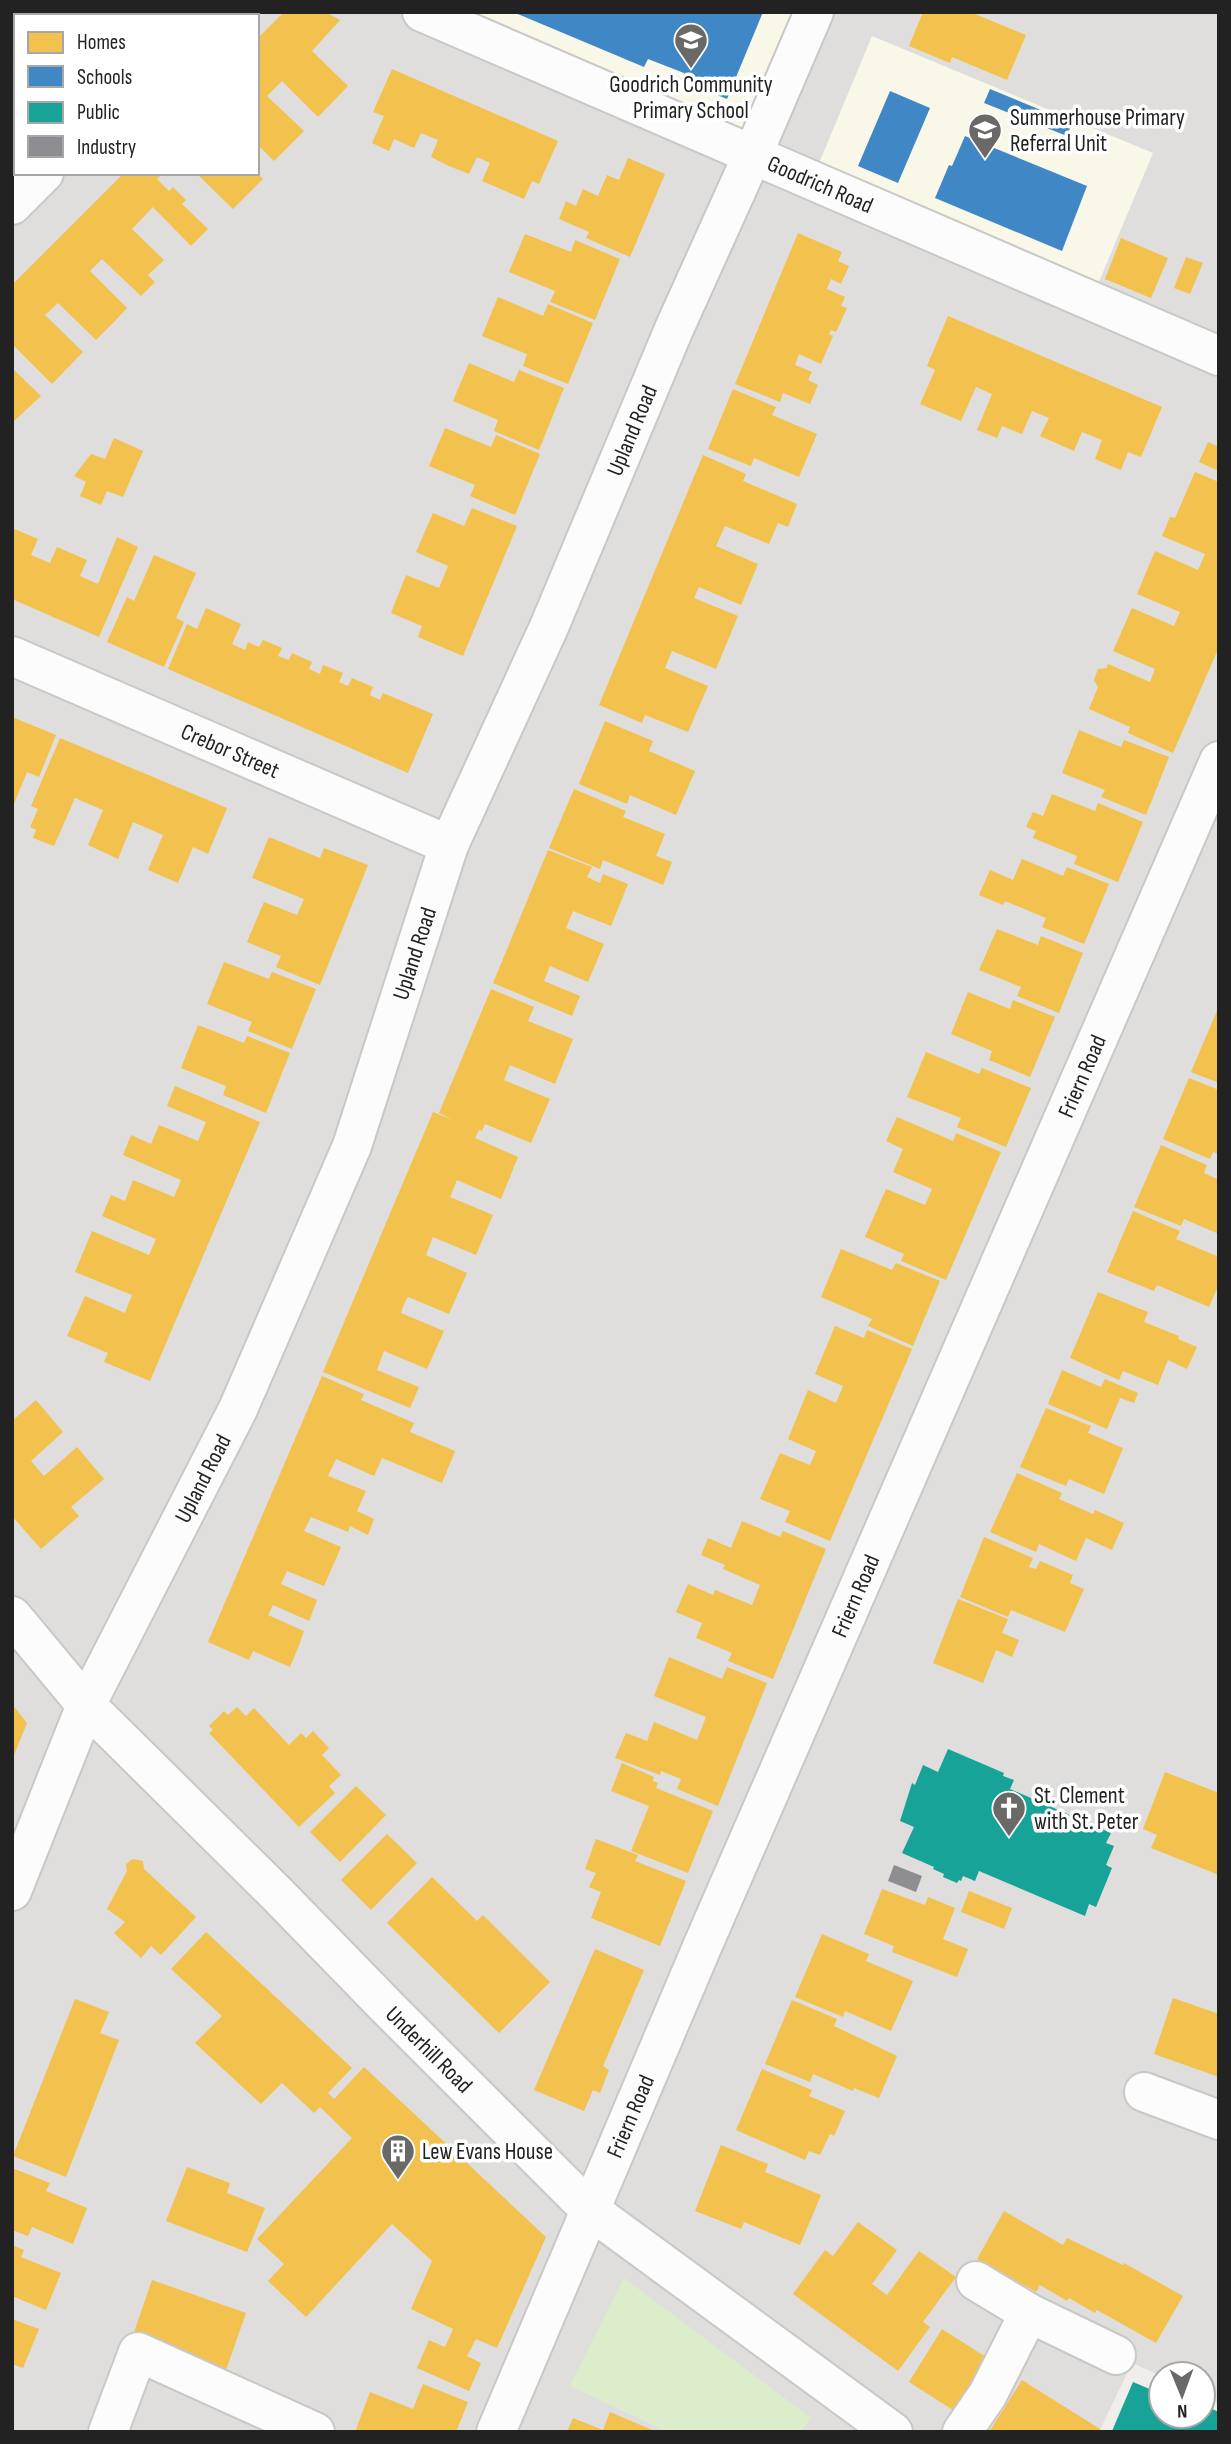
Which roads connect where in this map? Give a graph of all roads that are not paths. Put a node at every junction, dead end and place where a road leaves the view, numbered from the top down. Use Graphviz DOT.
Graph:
graph roads {
  1 [pos="422,12"];
  2 [pos="814,12"];
  3 [pos="753,154"];
  4 [pos="42,175"];
  5 [pos="12,205"];
  6 [pos="1219,356"];
  7 [pos="12,656"];
  8 [pos="1219,761"];
  9 [pos="449,845"];
  10 [pos="12,1616"];
  11 [pos="86,1706"];
  12 [pos="12,1891"];
  13 [pos="1144,2092"];
  14 [pos="1219,2120"];
  15 [pos="590,2210"];
  16 [pos="976,2281"];
  17 [pos="1029,2313"];
  18 [pos="1116,2355"];
  19 [pos="108,2432"];
  20 [pos="314,2432"];
  21 [pos="496,2432"];
  22 [pos="893,2432"];
  23 [pos="962,2432"];
  1 -- 3 [label="street, Goodrich Road"];
  2 -- 3 [label="street, Upland Road"];
  3 -- 6 [label="street, Goodrich Road"];
  3 -- 9 [label="street, Upland Road"];
  4 -- 5 [label="street"];
  7 -- 9 [label="street, Crebor Street"];
  8 -- 15 [label="street, Friern Road"];
  9 -- 11 [label="street, Upland Road"];
  10 -- 11 [label="street, Underhill Road"];
  11 -- 12 [label="street, Upland Road"];
  11 -- 15 [label="street, Underhill Road"];
  13 -- 14 [label="street"];
  15 -- 21 [label="street, Friern Road"];
  15 -- 22 [label="street, Underhill Road"];
  16 -- 17 [label="street"];
  17 -- 18 [label="street"];
  17 -- 23 [label="street"];
  19 -- 20 [label="street"];
}
